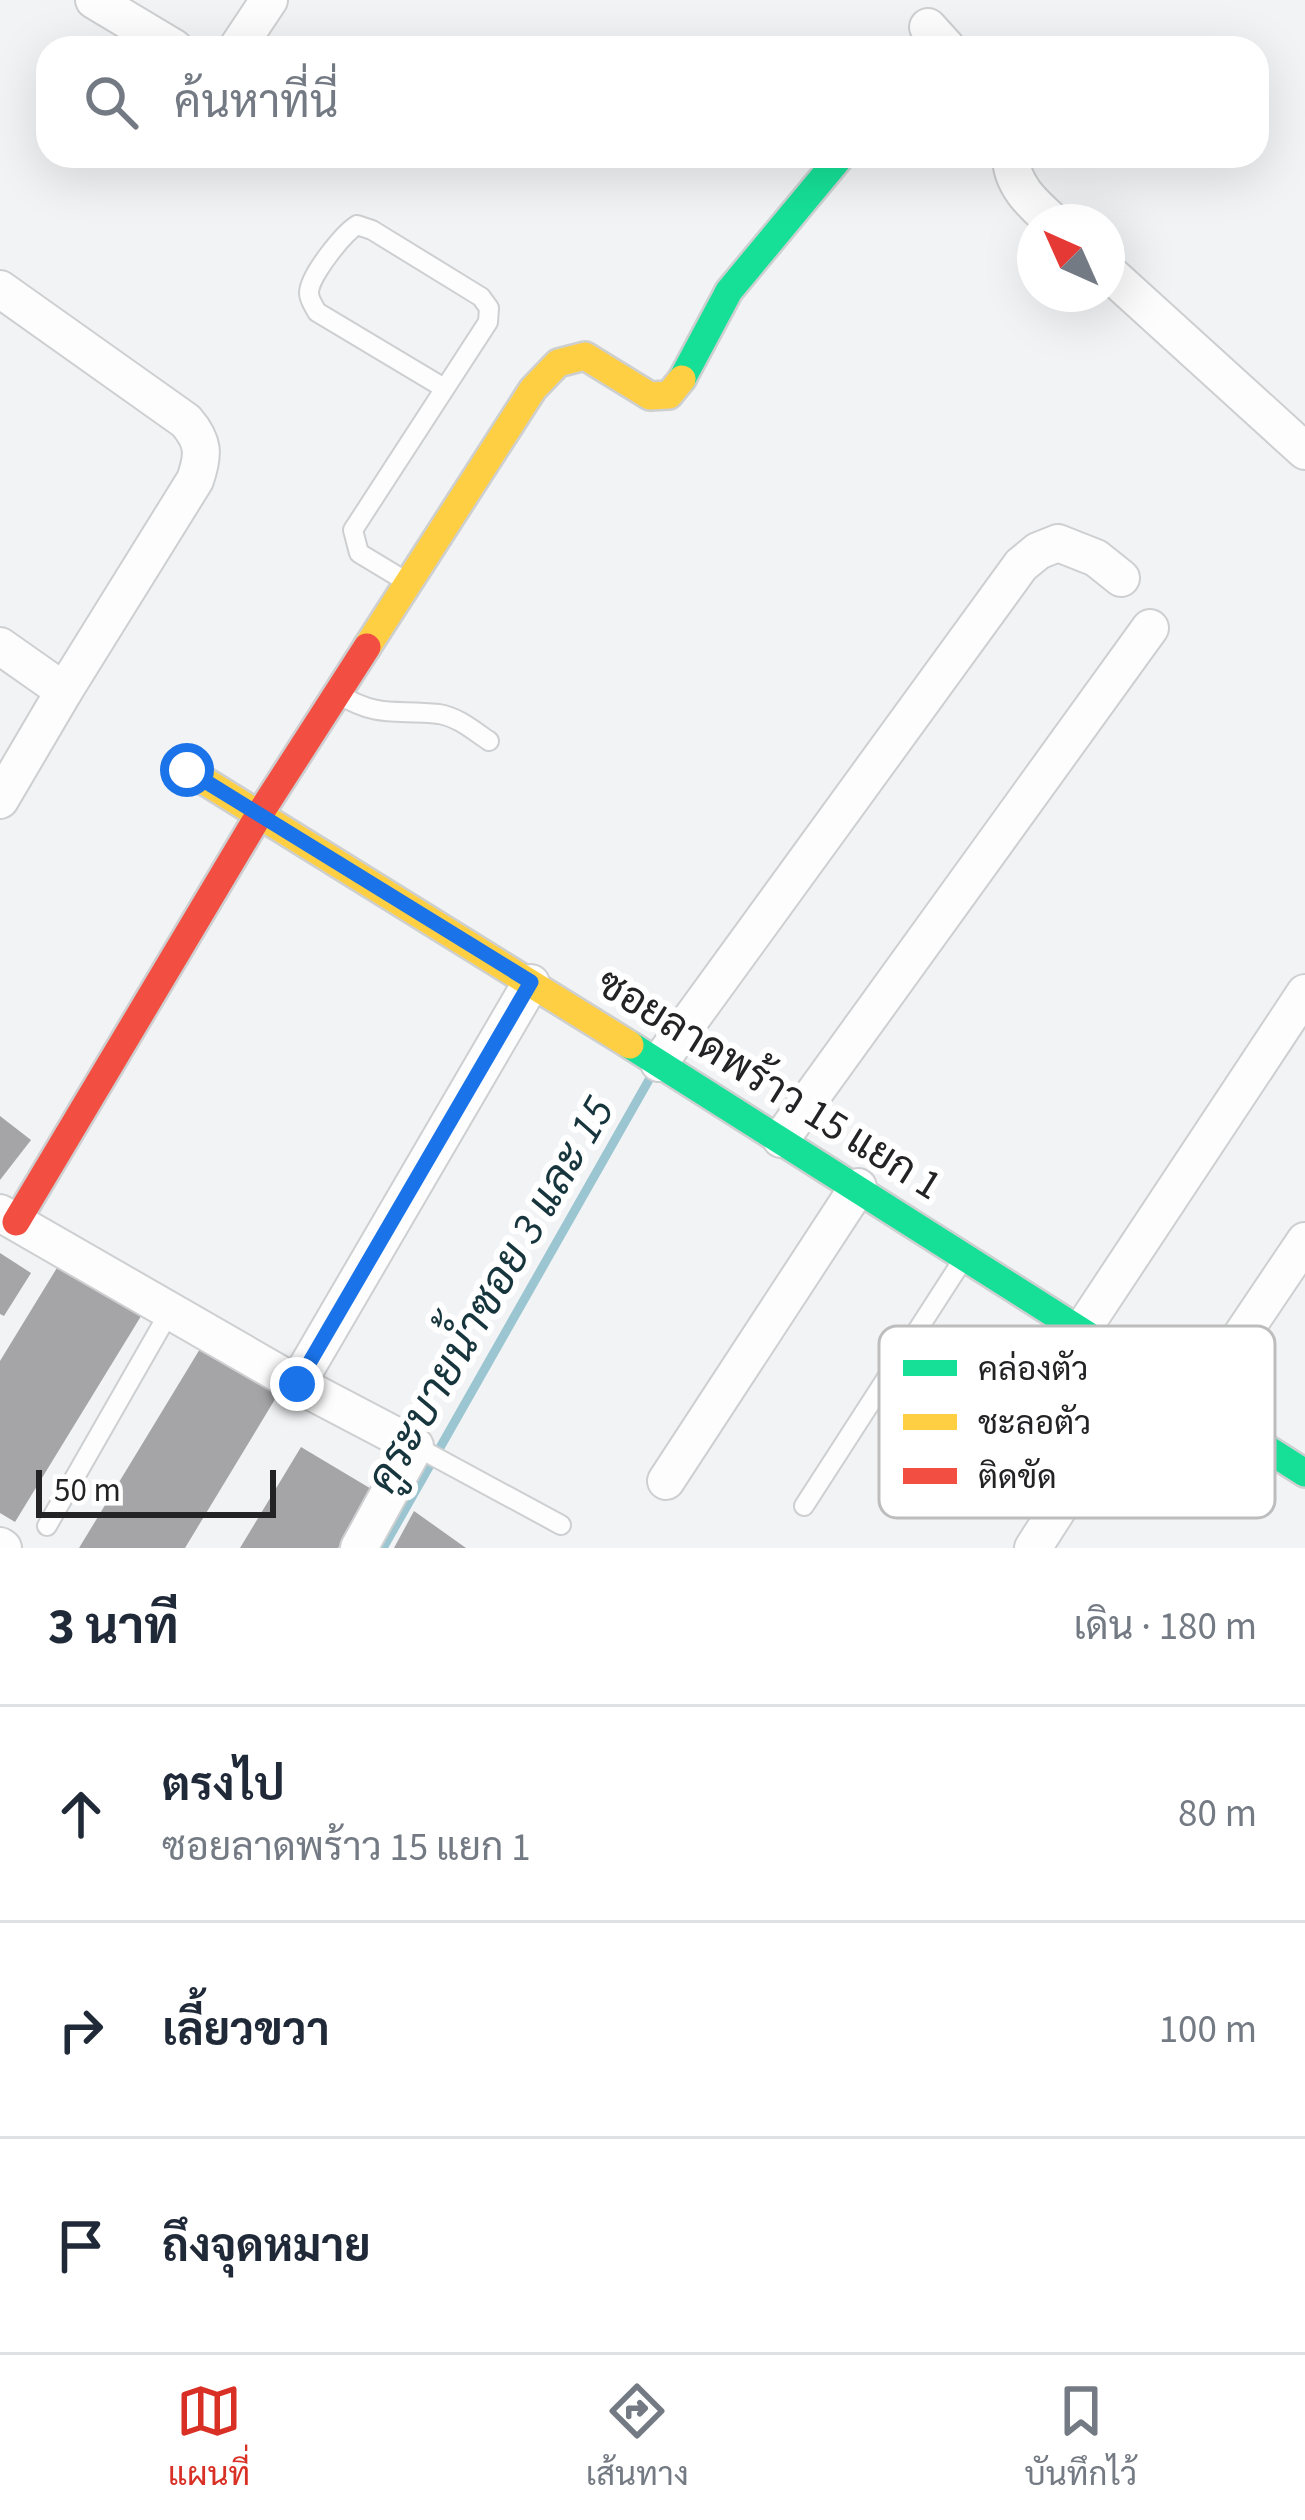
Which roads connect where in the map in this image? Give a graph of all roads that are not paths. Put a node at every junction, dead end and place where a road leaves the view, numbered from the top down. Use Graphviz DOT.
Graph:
graph roads {
  1 [pos="94,0"];
  2 [pos="268,0"];
  3 [pos="154,36"];
  4 [pos="245,36"];
  5 [pos="831,168"];
  6 [pos="1012,168"];
  7 [pos="1033,204"];
  8 [pos="1125,287"];
  9 [pos="0,289"];
  10 [pos="444,388"];
  11 [pos="1305,451"];
  12 [pos="1120,578"];
  13 [pos="407,582"];
  14 [pos="1150,628"];
  15 [pos="0,646"];
  16 [pos="64,691"];
  17 [pos="337,693"];
  18 [pos="490,741"];
  19 [pos="187,770"];
  20 [pos="0,800"];
  21 [pos="259,815"];
  22 [pos="531,982"];
  23 [pos="1305,993"];
  24 [pos="659,1063"];
  25 [pos="781,1138"];
  26 [pos="858,1187"];
  27 [pos="8,1218"];
  28 [pos="1305,1241"];
  29 [pos="965,1256"];
  30 [pos="170,1311"];
  31 [pos="920,1326"];
  32 [pos="1076,1326"];
  33 [pos="1085,1326"];
  34 [pos="1247,1326"];
  35 [pos="297,1384"];
  36 [pos="879,1390"];
  37 [pos="426,1453"];
  38 [pos="1275,1453"];
  39 [pos="1305,1473"];
  40 [pos="666,1481"];
  41 [pos="805,1506"];
  42 [pos="1052,1518"];
  43 [pos="561,1525"];
  44 [pos="46,1526"];
  45 [pos="359,1548"];
  46 [pos="1033,1548"];
  1 -- 3 [label="street"];
  2 -- 4 [label="street"];
  5 -- 13 [label="street"];
  6 -- 7 [label="street"];
  8 -- 11 [label="street"];
  9 -- 16 [label="street"];
  10 -- 10 [label="lane"];
  10 -- 13 [label="lane"];
  12 -- 24 [label="street"];
  13 -- 17 [label="street"];
  14 -- 25 [label="street"];
  15 -- 16 [label="street"];
  16 -- 20 [label="street"];
  17 -- 18 [label="lane"];
  17 -- 21 [label="street"];
  19 -- 21 [label="street, ซอยลาดพร้าว 15 แยก 1"];
  21 -- 22 [label="street, ซอยลาดพร้าว 15 แยก 1"];
  21 -- 27 [label="street"];
  22 -- 24 [label="street, ซอยลาดพร้าว 15 แยก 1"];
  22 -- 35 [label="street"];
  23 -- 33 [label="street"];
  24 -- 25 [label="street, ซอยลาดพร้าว 15 แยก 1"];
  25 -- 26 [label="street, ซอยลาดพร้าว 15 แยก 1"];
  26 -- 29 [label="street, ซอยลาดพร้าว 15 แยก 1"];
  26 -- 40 [label="street"];
  27 -- 30 [label="street"];
  28 -- 34 [label="street"];
  29 -- 31 [label="lane"];
  29 -- 32 [label="street, ซอยลาดพร้าว 15 แยก 1"];
  30 -- 35 [label="street"];
  30 -- 44 [label="lane"];
  35 -- 37 [label="street"];
  36 -- 41 [label="lane"];
  37 -- 43 [label="lane"];
  37 -- 45 [label="street"];
  38 -- 39 [label="street, ซอยลาดพร้าว 15 แยก 1"];
  42 -- 46 [label="street"];
}
